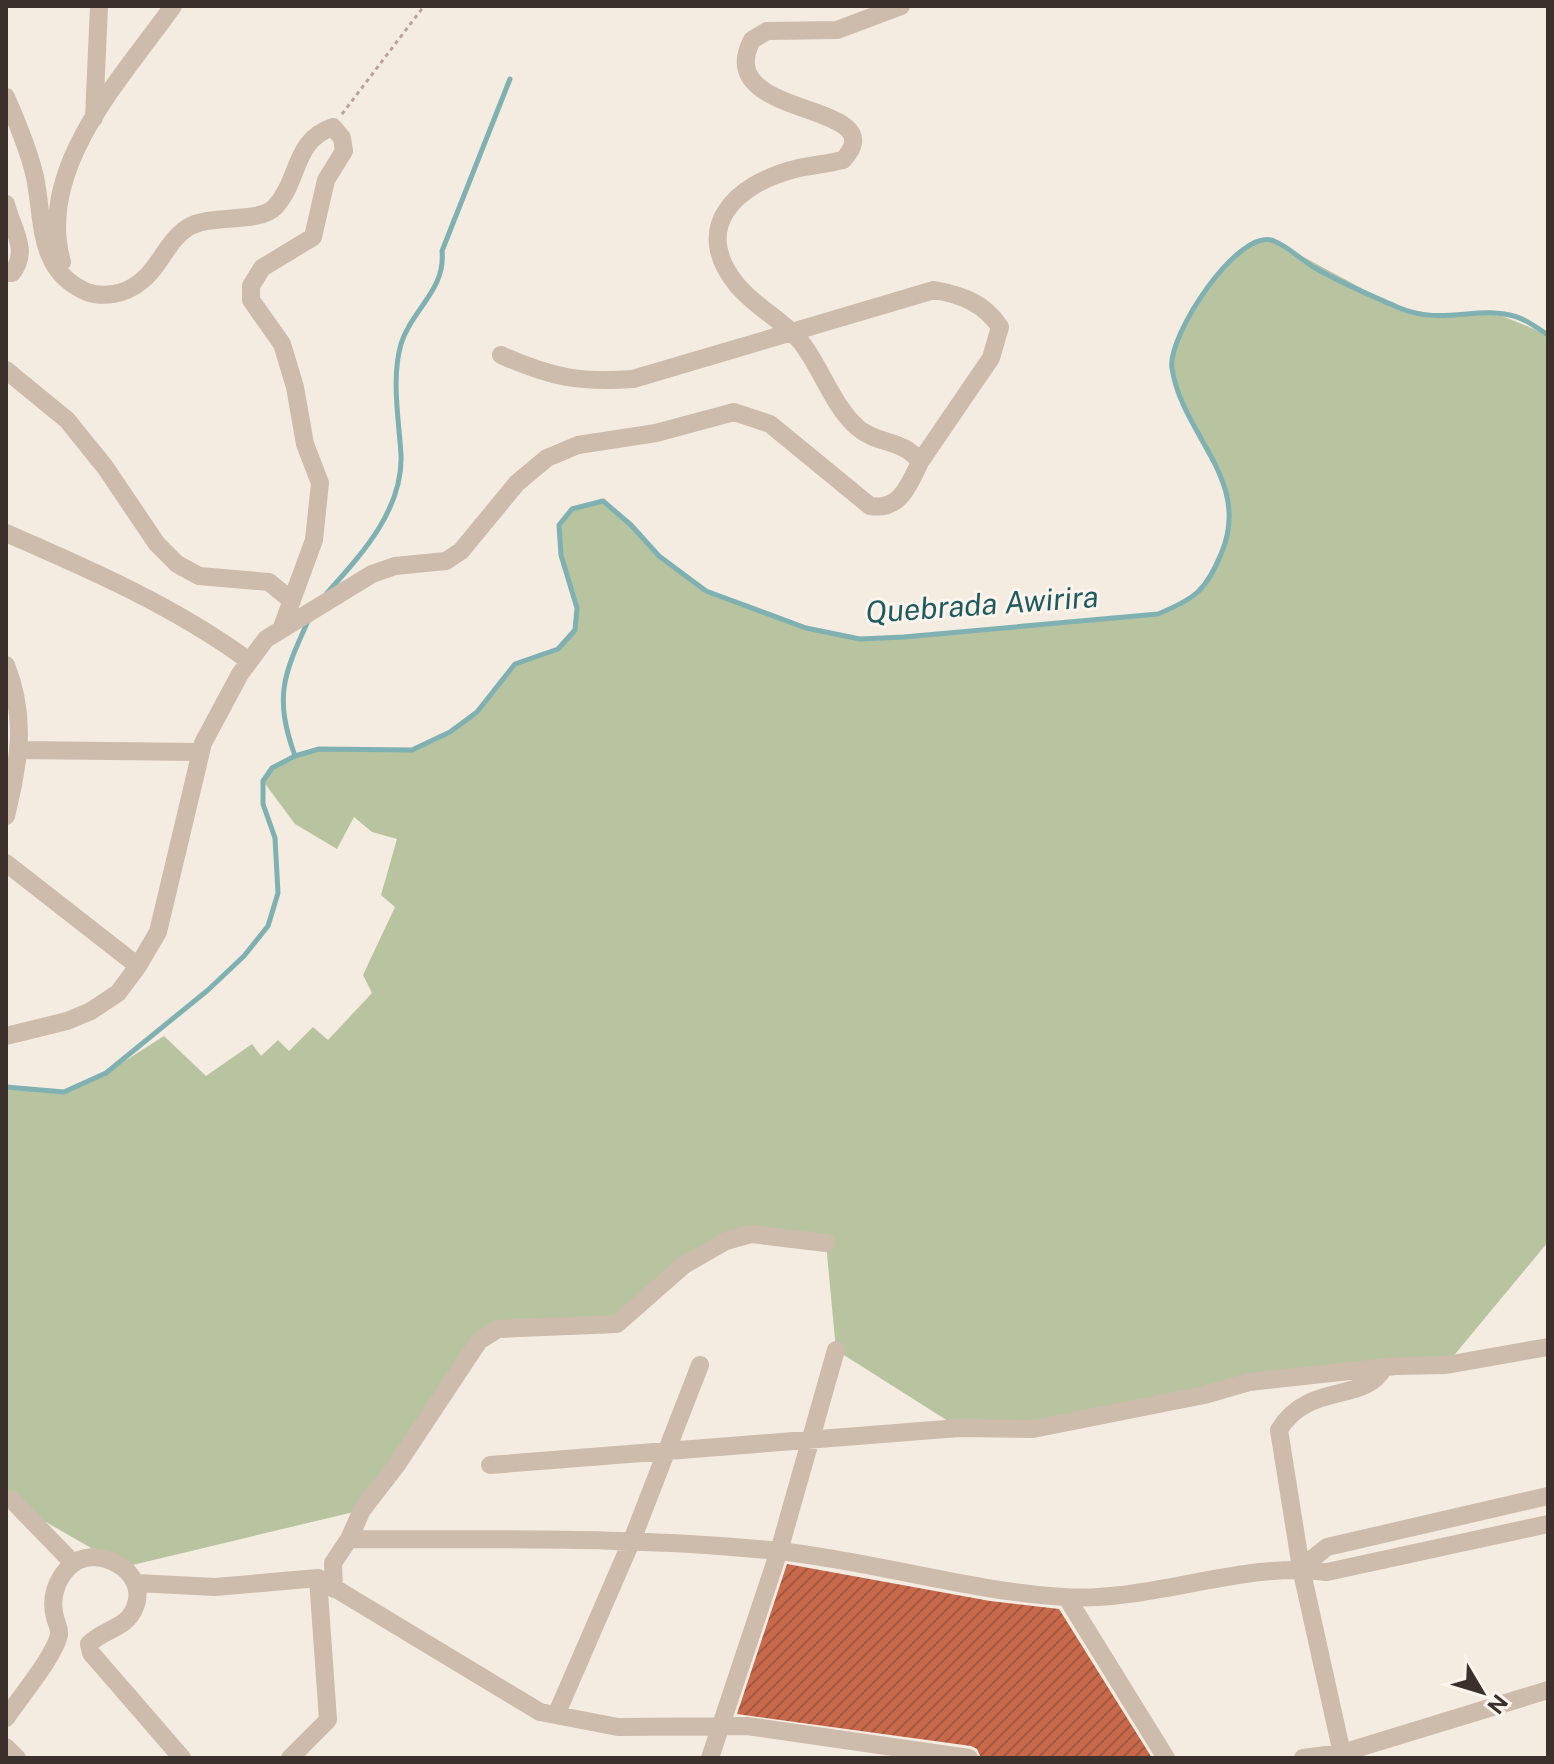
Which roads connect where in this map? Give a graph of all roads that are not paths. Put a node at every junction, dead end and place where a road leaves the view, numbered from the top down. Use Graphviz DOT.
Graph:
graph roads {
  1 [pos="99,6"];
  2 [pos="173,6"];
  3 [pos="901,6"];
  4 [pos="6,97"];
  5 [pos="94,118"];
  6 [pos="6,204"];
  7 [pos="6,273"];
  8 [pos="67,280"];
  9 [pos="792,335"];
  10 [pos="501,355"];
  11 [pos="6,370"];
  12 [pos="920,462"];
  13 [pos="6,533"];
  14 [pos="292,601"];
  15 [pos="282,627"];
  16 [pos="249,661"];
  17 [pos="6,665"];
  18 [pos="20,750"];
  19 [pos="199,752"];
  20 [pos="6,816"];
  21 [pos="6,863"];
  22 [pos="138,966"];
  23 [pos="6,1036"];
  24 [pos="826,1243"];
  25 [pos="1548,1347"];
  26 [pos="836,1350"];
  27 [pos="700,1365"];
  28 [pos="1384,1367"];
  29 [pos="808,1440"];
  30 [pos="667,1451"];
  31 [pos="490,1465"];
  32 [pos="1548,1496"];
  33 [pos="6,1499"];
  34 [pos="1548,1524"];
  35 [pos="349,1539"];
  36 [pos="632,1540"];
  37 [pos="779,1551"];
  38 [pos="73,1563"];
  39 [pos="1301,1568"];
  40 [pos="318,1578"];
  41 [pos="136,1583"];
  42 [pos="334,1589"];
  43 [pos="1067,1598"];
  44 [pos="1548,1690"];
  45 [pos="556,1715"];
  46 [pos="6,1718"];
  47 [pos="721,1726"];
  48 [pos="6,1747"];
  49 [pos="859,1750"];
  50 [pos="1342,1756"];
  51 [pos="17,1758"];
  52 [pos="182,1758"];
  53 [pos="290,1758"];
  54 [pos="710,1758"];
  55 [pos="969,1758"];
  56 [pos="1166,1758"];
  57 [pos="1303,1758"];
  1 -- 5 [label="street"];
  2 -- 5 [label="street"];
  3 -- 9 [label="street"];
  4 -- 8 [label="street"];
  5 -- 8 [label="street"];
  6 -- 7 [label="street"];
  8 -- 14 [label="street"];
  9 -- 10 [label="street"];
  9 -- 12 [label="street"];
  9 -- 12 [label="street"];
  11 -- 14 [label="street"];
  12 -- 15 [label="street"];
  13 -- 16 [label="street"];
  14 -- 15 [label="street"];
  15 -- 16 [label="street"];
  16 -- 19 [label="street"];
  17 -- 18 [label="street"];
  18 -- 19 [label="street"];
  18 -- 20 [label="street"];
  19 -- 22 [label="street"];
  21 -- 22 [label="street"];
  22 -- 23 [label="street"];
  24 -- 35 [label="street"];
  25 -- 28 [label="street"];
  26 -- 29 [label="street"];
  27 -- 30 [label="street"];
  28 -- 29 [label="street"];
  28 -- 39 [label="street"];
  29 -- 30 [label="street"];
  29 -- 37 [label="street"];
  30 -- 31 [label="street"];
  30 -- 36 [label="street"];
  32 -- 39 [label="street"];
  33 -- 38 [label="street"];
  34 -- 39 [label="street"];
  35 -- 36 [label="street"];
  35 -- 42 [label="street"];
  36 -- 37 [label="street"];
  36 -- 45 [label="street"];
  37 -- 43 [label="street"];
  37 -- 47 [label="street"];
  38 -- 41 [label="street"];
  38 -- 46 [label="street"];
  39 -- 43 [label="street"];
  39 -- 50 [label="street"];
  40 -- 41 [label="street"];
  40 -- 42 [label="street"];
  40 -- 53 [label="street"];
  41 -- 52 [label="street"];
  42 -- 45 [label="street"];
  43 -- 56 [label="street"];
  44 -- 50 [label="street"];
  45 -- 47 [label="street"];
  47 -- 49 [label="street"];
  47 -- 54 [label="street"];
  48 -- 51 [label="street"];
  49 -- 55 [label="street"];
  50 -- 57 [label="street"];
}
